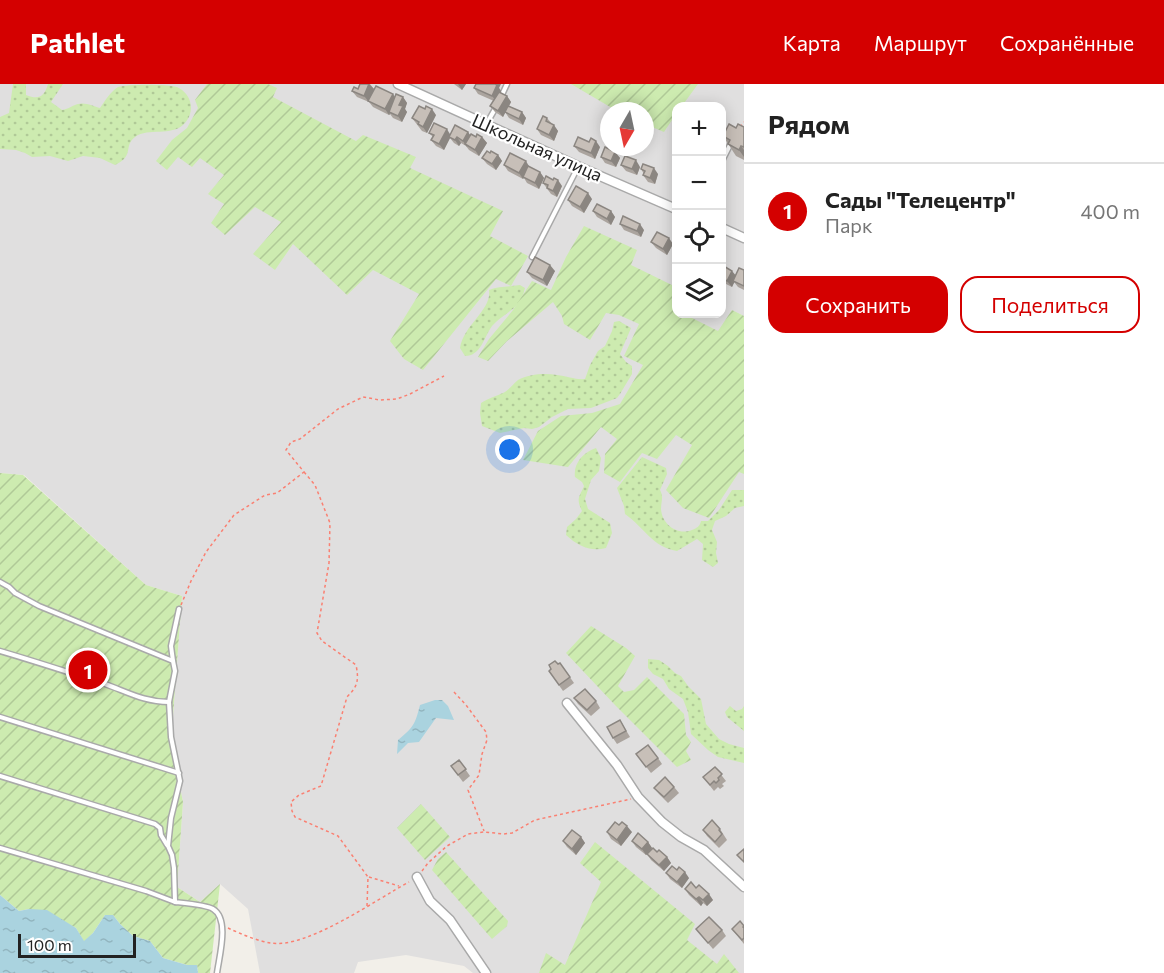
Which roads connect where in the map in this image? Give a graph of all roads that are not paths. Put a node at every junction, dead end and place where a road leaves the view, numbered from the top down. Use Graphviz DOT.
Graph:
graph roads {
  1 [pos="398,84"];
  2 [pos="507,84"];
  3 [pos="486,125"];
  4 [pos="735,137"];
  5 [pos="725,156"];
  6 [pos="578,166"];
  7 [pos="672,207"];
  8 [pos="726,230"];
  9 [pos="744,238"];
  10 [pos="532,257"];
  11 [pos="0,582"];
  12 [pos="179,609"];
  13 [pos="0,651"];
  14 [pos="173,662"];
  15 [pos="169,702"];
  16 [pos="567,703"];
  17 [pos="0,717"];
  18 [pos="179,773"];
  19 [pos="0,776"];
  20 [pos="168,846"];
  21 [pos="0,848"];
  22 [pos="417,877"];
  23 [pos="744,887"];
  24 [pos="175,902"];
  25 [pos="217,973"];
  26 [pos="486,973"];
  1 -- 3 [label="street, Школьная улица"];
  2 -- 3 [label="lane"];
  3 -- 6 [label="street, Школьная улица"];
  4 -- 5 [label="lane"];
  6 -- 7 [label="street, Школьная улица"];
  6 -- 10 [label="lane"];
  8 -- 9 [label="street"];
  11 -- 14 [label="lane"];
  12 -- 14 [label="lane"];
  13 -- 15 [label="lane"];
  14 -- 15 [label="lane"];
  15 -- 18 [label="lane"];
  16 -- 23 [label="street"];
  17 -- 18 [label="lane"];
  18 -- 20 [label="lane"];
  19 -- 20 [label="lane"];
  20 -- 24 [label="lane"];
  21 -- 24 [label="lane"];
  22 -- 26 [label="street"];
  24 -- 25 [label="lane"];
}
